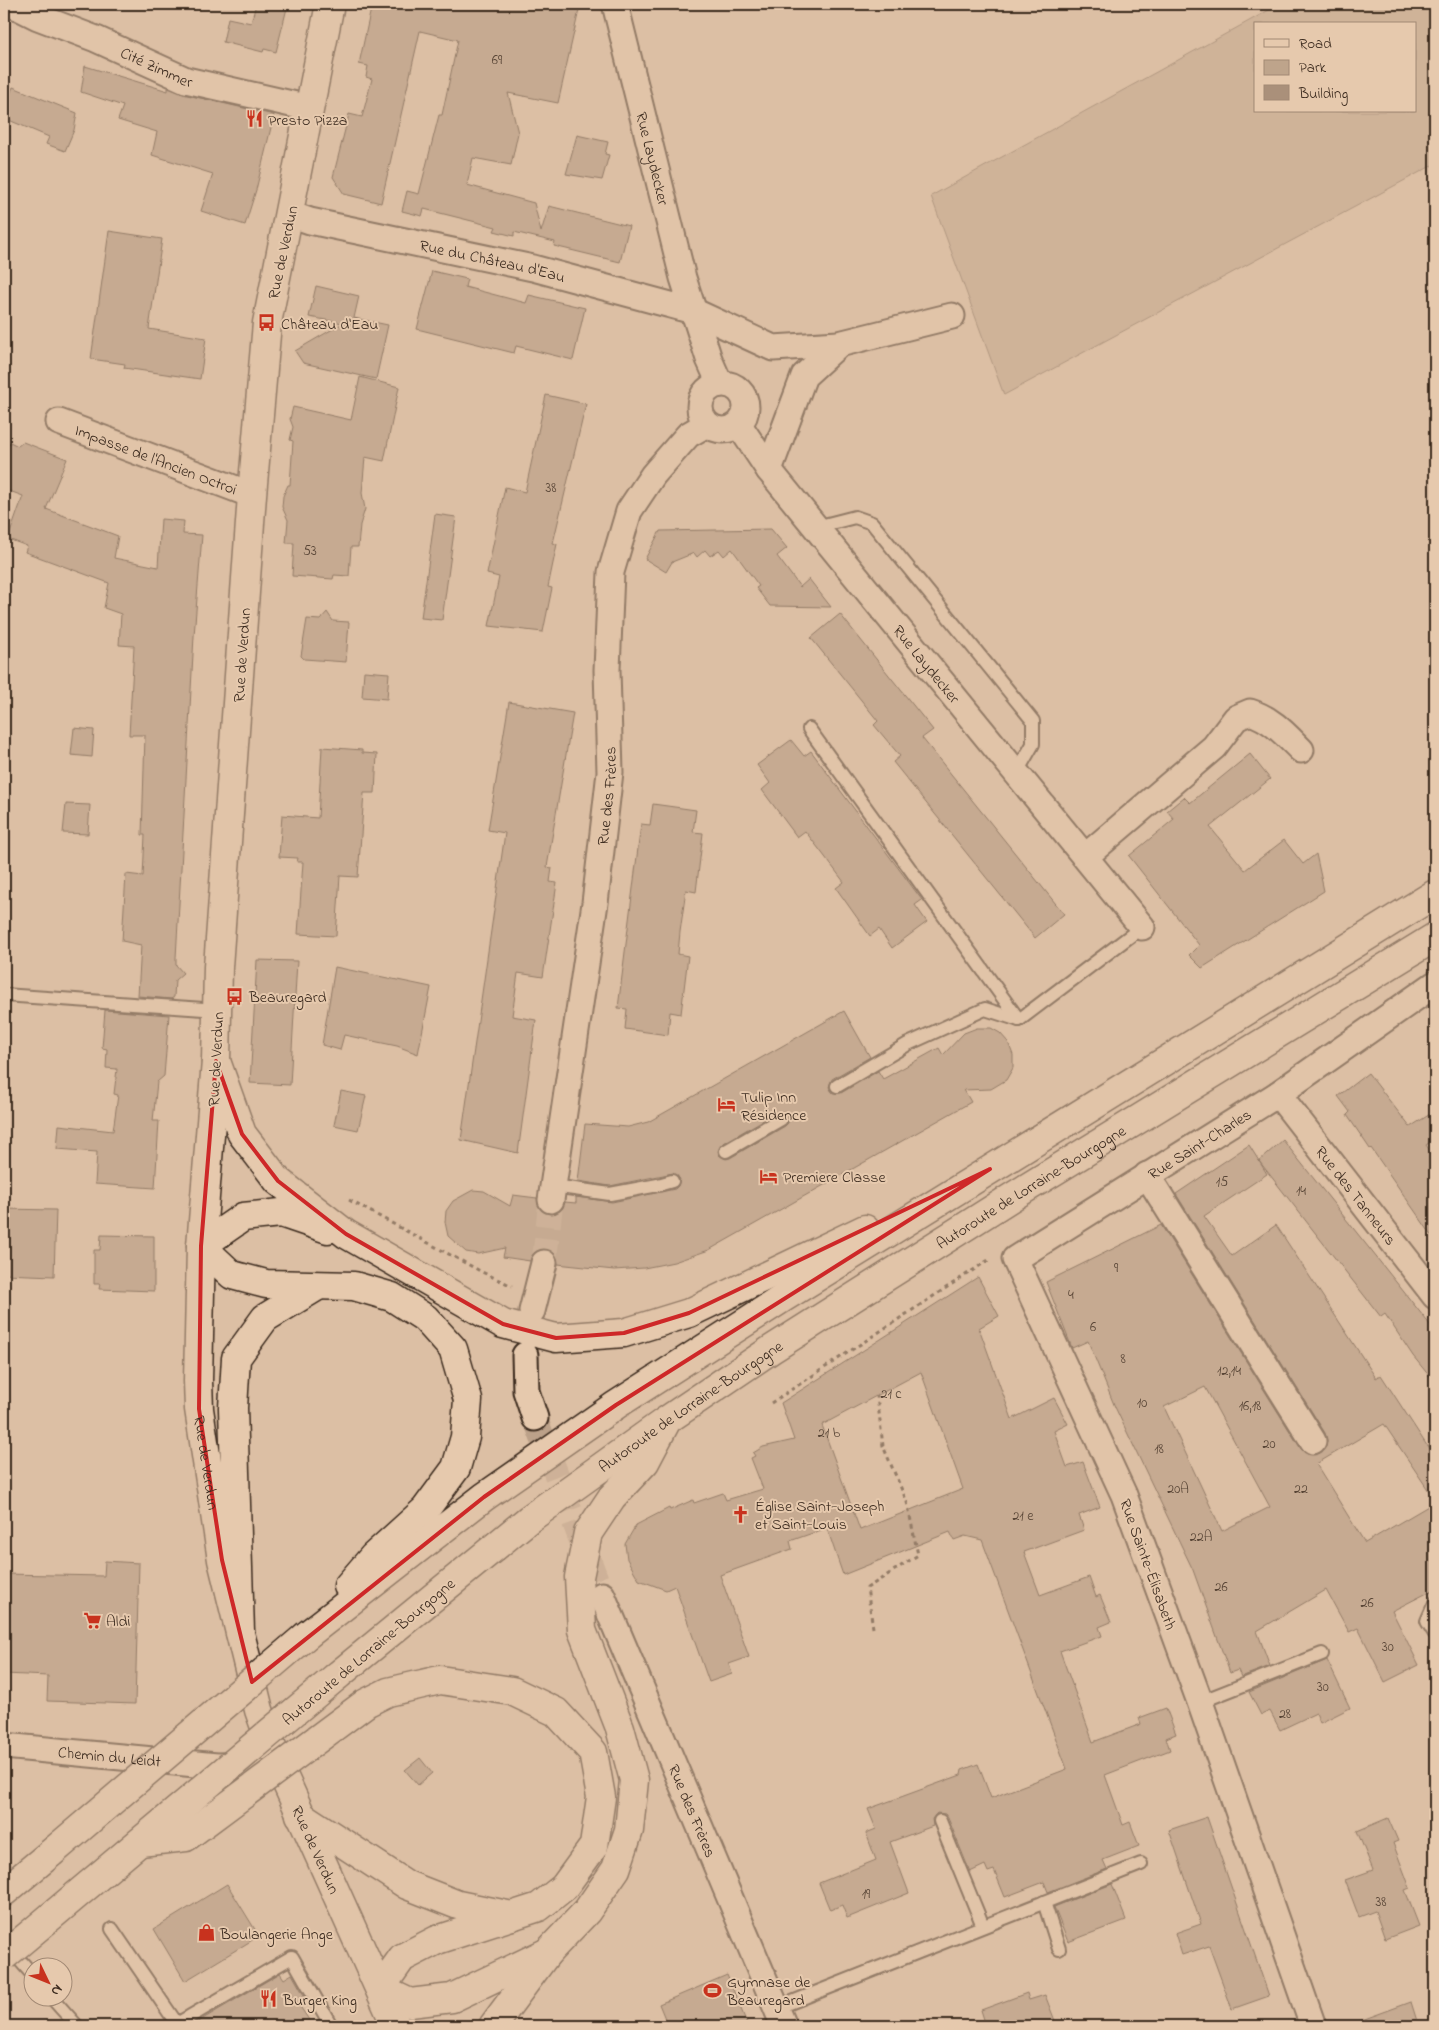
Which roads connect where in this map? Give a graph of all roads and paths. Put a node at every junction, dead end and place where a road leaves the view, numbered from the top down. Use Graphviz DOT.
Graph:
graph roads {
  1 [pos="12,4"];
  2 [pos="330,4"];
  3 [pos="616,4"];
  4 [pos="309,108"];
  5 [pos="290,214"];
  6 [pos="693,311"];
  7 [pos="952,316"];
  8 [pos="839,344"];
  9 [pos="720,384"];
  10 [pos="59,422"];
  11 [pos="707,424"];
  12 [pos="738,425"];
  13 [pos="769,470"];
  14 [pos="252,495"];
  15 [pos="816,527"];
  16 [pos="809,729"];
  17 [pos="1301,750"];
  18 [pos="1017,772"];
  19 [pos="1086,856"];
  20 [pos="1435,894"];
  21 [pos="1142,927"];
  22 [pos="1435,937"];
  23 [pos="1435,984"];
  24 [pos="4,995"];
  25 [pos="218,1010"];
  26 [pos="1019,1020"];
  27 [pos="216,1061"];
  28 [pos="837,1086"];
  29 [pos="1278,1094"];
  30 [pos="781,1119"];
  31 [pos="726,1151"];
  32 [pos="990,1169"];
  33 [pos="1147,1174"];
  34 [pos="672,1181"];
  35 [pos="552,1193"];
  36 [pos="340,1195"];
  37 [pos="346,1234"];
  38 [pos="201,1246"];
  39 [pos="1015,1259"];
  40 [pos="544,1263"];
  41 [pos="316,1287"];
  42 [pos="1435,1296"];
  43 [pos="534,1301"];
  44 [pos="525,1355"];
  45 [pos="877,1396"];
  46 [pos="771,1403"];
  47 [pos="535,1418"];
  48 [pos="667,1420"];
  49 [pos="1313,1441"];
  50 [pos="602,1596"];
  51 [pos="1435,1604"];
  52 [pos="873,1628"];
  53 [pos="240,1632"];
  54 [pos="1435,1634"];
  55 [pos="307,1635"];
  56 [pos="1322,1654"];
  57 [pos="1200,1702"];
  58 [pos="265,1730"];
  59 [pos="4,1746"];
  60 [pos="278,1764"];
  61 [pos="217,1766"];
  62 [pos="300,1814"];
  63 [pos="940,1821"];
  64 [pos="140,1842"];
  65 [pos="1141,1864"];
  66 [pos="4,1892"];
  67 [pos="1044,1902"];
  68 [pos="516,1916"];
  69 [pos="983,1926"];
  70 [pos="112,1929"];
  71 [pos="4,1941"];
  72 [pos="1059,1949"];
  73 [pos="548,1952"];
  74 [pos="4,1956"];
  75 [pos="22,1962"];
  76 [pos="380,1989"];
  77 [pos="61,2008"];
  78 [pos="780,2017"];
  79 [pos="77,2026"];
  80 [pos="323,2026"];
  81 [pos="396,2026"];
  82 [pos="493,2026"];
  83 [pos="1313,2026"];
  1 -- 4 [label="street, Cité Zimmer"];
  2 -- 4 [label="main road, Rue de Verdun"];
  3 -- 6 [label="street, Rue Laydecker"];
  4 -- 5 [label="main road, Rue de Verdun"];
  5 -- 6 [label="street, Rue du Château d'Eau"];
  5 -- 14 [label="main road, Rue de Verdun"];
  6 -- 8 [label="street"];
  6 -- 9 [label="street, Rue Laydecker"];
  7 -- 8 [label="street"];
  8 -- 13 [label="street"];
  9 -- 11 [label="street"];
  9 -- 12 [label="street"];
  10 -- 14 [label="street, Impasse de l'Ancien Octroi"];
  11 -- 12 [label="street"];
  11 -- 35 [label="street, Rue des Frères"];
  12 -- 13 [label="street, Rue Laydecker"];
  13 -- 15 [label="street, Rue Laydecker"];
  14 -- 25 [label="main road, Rue de Verdun"];
  15 -- 18 [label="street, Rue Laydecker"];
  15 -- 18 [label="lane"];
  16 -- 26 [label="lane"];
  17 -- 19 [label="street"];
  18 -- 19 [label="street, Rue Laydecker"];
  19 -- 21 [label="street, Rue Laydecker"];
  20 -- 32 [label="main road"];
  21 -- 26 [label="lane"];
  22 -- 48 [label="main road, Autoroute de Lorraine-Bourgogne"];
  23 -- 29 [label="street, Rue Saint-Charles"];
  24 -- 25 [label="lane"];
  25 -- 27 [label="main road, Rue de Verdun"];
  26 -- 28 [label="lane"];
  27 -- 37 [label="main road"];
  27 -- 38 [label="main road, Rue de Verdun"];
  29 -- 33 [label="street, Rue Saint-Charles"];
  29 -- 42 [label="street, Rue des Tanneurs"];
  30 -- 31 [label="lane"];
  32 -- 37 [label="main road"];
  32 -- 55 [label="main road"];
  33 -- 39 [label="street"];
  33 -- 49 [label="street, Rue Saint-Charles"];
  34 -- 35 [label="lane"];
  36 -- 43 [label="path"];
  37 -- 38 [label="main road"];
  38 -- 41 [label="main road"];
  38 -- 53 [label="main road, Rue de Verdun"];
  39 -- 46 [label="path"];
  39 -- 57 [label="street, Rue Sainte-Élisabeth"];
  40 -- 43 [label="street"];
  41 -- 53 [label="main road"];
  41 -- 55 [label="main road"];
  44 -- 47 [label="street"];
  45 -- 52 [label="path"];
  48 -- 64 [label="main road, Autoroute de Lorraine-Bourgogne, bridge"];
  48 -- 73 [label="main road"];
  50 -- 78 [label="street, Rue des Frères"];
  51 -- 54 [label="lane"];
  53 -- 58 [label="main road, Rue de Verdun"];
  55 -- 66 [label="main road, bridge"];
  56 -- 57 [label="lane"];
  57 -- 83 [label="street, Rue Sainte-Élisabeth"];
  58 -- 60 [label="main road, Rue de Verdun"];
  58 -- 61 [label="street"];
  59 -- 61 [label="street, Chemin du Leidt"];
  60 -- 61 [label="street, Chemin du Leidt"];
  60 -- 62 [label="main road, Rue de Verdun"];
  62 -- 68 [label="main road"];
  62 -- 76 [label="main road, Rue de Verdun"];
  63 -- 69 [label="lane"];
  64 -- 68 [label="main road, bridge"];
  64 -- 74 [label="main road, Autoroute de Lorraine-Bourgogne, bridge"];
  65 -- 67 [label="lane"];
  67 -- 69 [label="lane"];
  67 -- 72 [label="lane"];
  68 -- 76 [label="main road"];
  69 -- 78 [label="lane"];
  70 -- 80 [label="lane"];
  71 -- 75 [label="lane"];
  73 -- 76 [label="main road"];
  73 -- 82 [label="main road"];
  76 -- 81 [label="main road, Rue de Verdun"];
  77 -- 79 [label="lane"];
}
